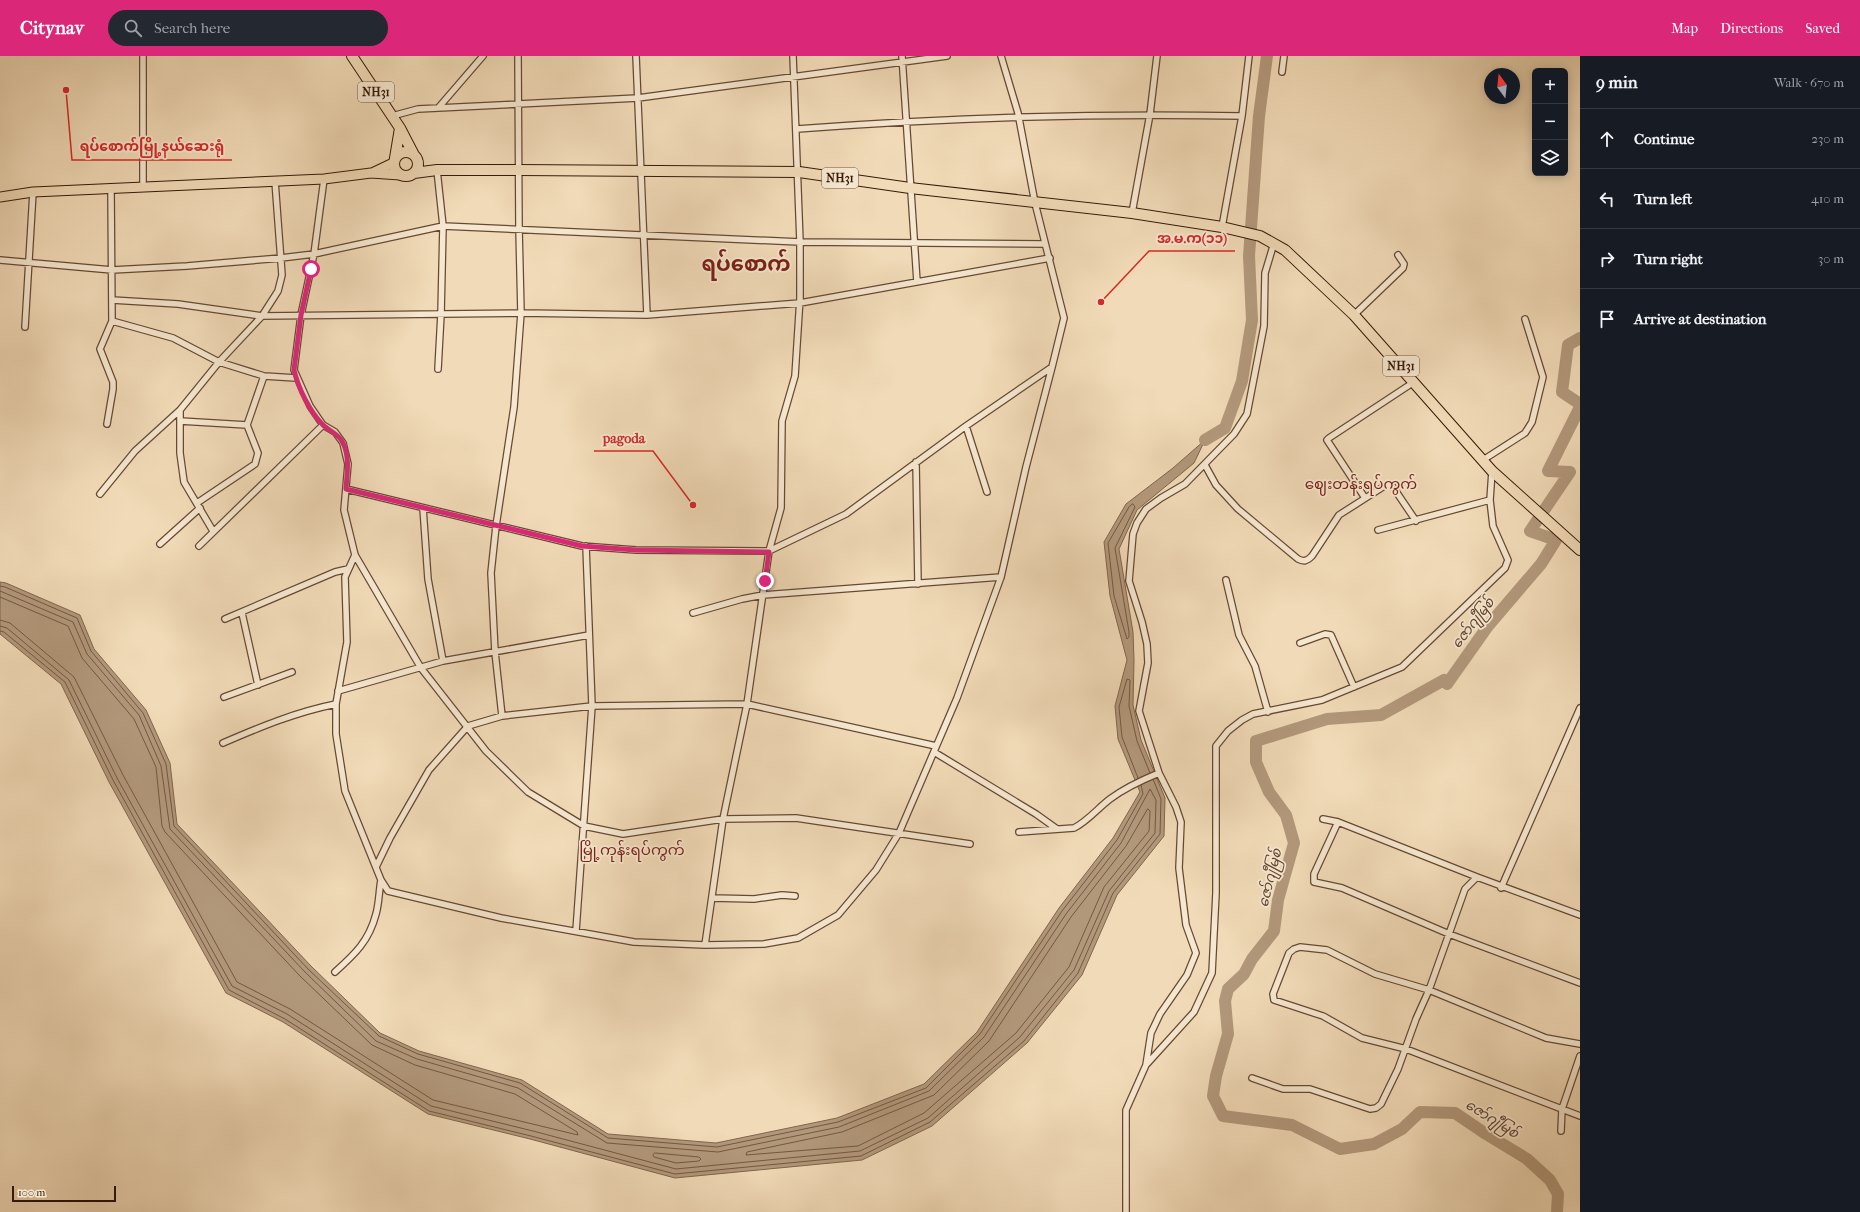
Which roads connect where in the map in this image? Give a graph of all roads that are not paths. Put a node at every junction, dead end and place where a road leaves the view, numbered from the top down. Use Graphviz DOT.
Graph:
graph roads {
  1 [pos="143,56"];
  2 [pos="352,56"];
  3 [pos="483,56"];
  4 [pos="518,56"];
  5 [pos="636,56"];
  6 [pos="793,56"];
  7 [pos="946,56"];
  8 [pos="1001,56"];
  9 [pos="1157,56"];
  10 [pos="1249,56"];
  11 [pos="1284,56"];
  12 [pos="903,59"];
  13 [pos="1282,72"];
  14 [pos="794,77"];
  15 [pos="638,98"];
  16 [pos="518,104"];
  17 [pos="439,107"];
  18 [pos="1150,114"];
  19 [pos="392,116"];
  20 [pos="1242,116"];
  21 [pos="1019,117"];
  22 [pos="907,121"];
  23 [pos="400,128"];
  24 [pos="797,129"];
  25 [pos="416,158"];
  26 [pos="394,160"];
  27 [pos="437,170"];
  28 [pos="518,170"];
  29 [pos="642,171"];
  30 [pos="799,172"];
  31 [pos="371,173"];
  32 [pos="414,173"];
  33 [pos="400,175"];
  34 [pos="324,179"];
  35 [pos="275,181"];
  36 [pos="143,187"];
  37 [pos="910,188"];
  38 [pos="111,190"];
  39 [pos="34,192"];
  40 [pos="0,197"];
  41 [pos="1035,203"];
  42 [pos="1132,213"];
  43 [pos="443,226"];
  44 [pos="1222,227"];
  45 [pos="519,230"];
  46 [pos="645,235"];
  47 [pos="800,242"];
  48 [pos="913,243"];
  49 [pos="1274,243"];
  50 [pos="1045,244"];
  51 [pos="314,254"];
  52 [pos="1398,255"];
  53 [pos="281,258"];
  54 [pos="1050,258"];
  55 [pos="0,260"];
  56 [pos="30,262"];
  57 [pos="112,270"];
  58 [pos="917,282"];
  59 [pos="112,300"];
  60 [pos="800,303"];
  61 [pos="522,313"];
  62 [pos="441,314"];
  63 [pos="301,315"];
  64 [pos="647,315"];
  65 [pos="1354,315"];
  66 [pos="262,316"];
  67 [pos="1525,319"];
  68 [pos="112,321"];
  69 [pos="25,327"];
  70 [pos="219,362"];
  71 [pos="1052,367"];
  72 [pos="438,369"];
  73 [pos="264,376"];
  74 [pos="296,378"];
  75 [pos="1414,381"];
  76 [pos="180,410"];
  77 [pos="180,421"];
  78 [pos="107,424"];
  79 [pos="247,425"];
  80 [pos="323,425"];
  81 [pos="966,426"];
  82 [pos="1483,460"];
  83 [pos="916,462"];
  84 [pos="1205,465"];
  85 [pos="1492,471"];
  86 [pos="346,489"];
  87 [pos="987,492"];
  88 [pos="100,494"];
  89 [pos="1365,498"];
  90 [pos="1490,500"];
  91 [pos="198,506"];
  92 [pos="423,508"];
  93 [pos="1416,521"];
  94 [pos="496,526"];
  95 [pos="1378,530"];
  96 [pos="213,531"];
  97 [pos="160,544"];
  98 [pos="199,546"];
  99 [pos="586,546"];
  100 [pos="1580,550"];
  101 [pos="769,552"];
  102 [pos="355,554"];
  103 [pos="348,569"];
  104 [pos="1001,577"];
  105 [pos="1226,580"];
  106 [pos="918,584"];
  107 [pos="763,595"];
  108 [pos="242,612"];
  109 [pos="693,613"];
  110 [pos="225,619"];
  111 [pos="589,635"];
  112 [pos="1300,643"];
  113 [pos="495,652"];
  114 [pos="442,661"];
  115 [pos="421,668"];
  116 [pos="292,672"];
  117 [pos="258,685"];
  118 [pos="1354,687"];
  119 [pos="338,691"];
  120 [pos="224,697"];
  121 [pos="336,704"];
  122 [pos="748,704"];
  123 [pos="592,706"];
  124 [pos="1580,708"];
  125 [pos="1268,712"];
  126 [pos="502,716"];
  127 [pos="468,726"];
  128 [pos="223,743"];
  129 [pos="935,749"];
  130 [pos="1158,773"];
  131 [pos="723,819"];
  132 [pos="1323,819"];
  133 [pos="1338,822"];
  134 [pos="584,826"];
  135 [pos="1057,829"];
  136 [pos="1019,832"];
  137 [pos="899,833"];
  138 [pos="970,844"];
  139 [pos="376,867"];
  140 [pos="1477,877"];
  141 [pos="381,880"];
  142 [pos="1501,888"];
  143 [pos="795,896"];
  144 [pos="712,898"];
  145 [pos="1580,915"];
  146 [pos="576,932"];
  147 [pos="1449,934"];
  148 [pos="705,945"];
  149 [pos="335,972"];
  150 [pos="1580,983"];
  151 [pos="1429,990"];
  152 [pos="1580,1044"];
  153 [pos="1406,1049"];
  154 [pos="1580,1056"];
  155 [pos="1146,1065"];
  156 [pos="1252,1078"];
  157 [pos="1562,1109"];
  158 [pos="1580,1116"];
  159 [pos="1561,1132"];
  160 [pos="1126,1212"];
  1 -- 36 [label="street"];
  2 -- 19 [label="highway, NH31"];
  3 -- 17 [label="street"];
  4 -- 16 [label="street"];
  5 -- 15 [label="street"];
  6 -- 14 [label="street"];
  7 -- 12 [label="street"];
  8 -- 21 [label="street"];
  9 -- 18 [label="street"];
  10 -- 20 [label="street"];
  11 -- 13 [label="street"];
  12 -- 14 [label="street"];
  12 -- 22 [label="street"];
  14 -- 15 [label="street"];
  14 -- 24 [label="street"];
  15 -- 16 [label="street"];
  15 -- 29 [label="street"];
  16 -- 17 [label="street"];
  16 -- 28 [label="street"];
  17 -- 19 [label="street"];
  18 -- 20 [label="street"];
  18 -- 21 [label="street"];
  18 -- 42 [label="street"];
  19 -- 23 [label="highway, NH31"];
  20 -- 44 [label="street"];
  21 -- 22 [label="street"];
  21 -- 41 [label="street"];
  22 -- 24 [label="street"];
  22 -- 37 [label="street"];
  23 -- 25 [label="highway, NH31"];
  23 -- 26 [label="highway"];
  24 -- 30 [label="street"];
  25 -- 26 [label="highway"];
  25 -- 27 [label="highway, NH31"];
  25 -- 32 [label="highway"];
  26 -- 31 [label="main road"];
  26 -- 33 [label="highway"];
  27 -- 28 [label="highway, NH31"];
  27 -- 32 [label="highway, NH31"];
  27 -- 43 [label="street"];
  28 -- 29 [label="highway, NH31"];
  28 -- 45 [label="street"];
  29 -- 30 [label="highway, NH31"];
  29 -- 46 [label="street"];
  30 -- 37 [label="highway, NH31"];
  30 -- 47 [label="street"];
  31 -- 33 [label="main road"];
  31 -- 34 [label="main road"];
  32 -- 33 [label="highway, NH31"];
  34 -- 35 [label="main road"];
  34 -- 51 [label="street"];
  35 -- 36 [label="main road"];
  35 -- 53 [label="street"];
  36 -- 38 [label="main road"];
  37 -- 41 [label="highway, NH31"];
  37 -- 48 [label="street"];
  38 -- 39 [label="main road"];
  38 -- 57 [label="street"];
  39 -- 40 [label="main road"];
  39 -- 56 [label="street"];
  41 -- 42 [label="highway, NH31"];
  41 -- 50 [label="street"];
  42 -- 44 [label="highway, NH31"];
  43 -- 45 [label="street"];
  43 -- 51 [label="street"];
  43 -- 62 [label="street"];
  44 -- 49 [label="highway, NH31"];
  45 -- 46 [label="street"];
  45 -- 61 [label="street"];
  46 -- 47 [label="street"];
  46 -- 64 [label="street"];
  47 -- 48 [label="street"];
  47 -- 60 [label="street"];
  48 -- 50 [label="street"];
  48 -- 58 [label="street"];
  49 -- 65 [label="highway, NH31"];
  49 -- 84 [label="street"];
  50 -- 54 [label="street"];
  51 -- 53 [label="street"];
  51 -- 63 [label="street"];
  52 -- 65 [label="street"];
  53 -- 57 [label="street"];
  53 -- 66 [label="street"];
  54 -- 58 [label="street"];
  54 -- 71 [label="street"];
  55 -- 56 [label="street"];
  56 -- 57 [label="street"];
  56 -- 69 [label="street"];
  57 -- 59 [label="street"];
  58 -- 60 [label="street"];
  59 -- 66 [label="street"];
  59 -- 68 [label="street"];
  60 -- 64 [label="street"];
  60 -- 101 [label="street"];
  61 -- 62 [label="street"];
  61 -- 64 [label="street"];
  61 -- 94 [label="street"];
  62 -- 63 [label="street"];
  62 -- 72 [label="street"];
  63 -- 66 [label="street"];
  63 -- 74 [label="street"];
  65 -- 75 [label="highway, NH31"];
  66 -- 70 [label="street"];
  67 -- 82 [label="street"];
  68 -- 70 [label="street"];
  68 -- 78 [label="street"];
  70 -- 73 [label="street"];
  70 -- 76 [label="street"];
  71 -- 81 [label="street"];
  71 -- 104 [label="street"];
  73 -- 74 [label="street"];
  73 -- 79 [label="street"];
  74 -- 80 [label="street"];
  75 -- 82 [label="highway, NH31"];
  75 -- 89 [label="street"];
  76 -- 77 [label="street"];
  76 -- 88 [label="street"];
  77 -- 79 [label="street"];
  77 -- 91 [label="street"];
  79 -- 91 [label="street"];
  80 -- 86 [label="street"];
  80 -- 96 [label="street"];
  81 -- 83 [label="street"];
  81 -- 87 [label="street"];
  82 -- 85 [label="highway, NH31"];
  83 -- 101 [label="street"];
  83 -- 106 [label="street"];
  84 -- 89 [label="street"];
  84 -- 130 [label="street"];
  85 -- 90 [label="street"];
  85 -- 100 [label="highway, NH31"];
  86 -- 92 [label="street"];
  86 -- 102 [label="street"];
  89 -- 93 [label="street"];
  90 -- 93 [label="street"];
  90 -- 118 [label="street"];
  91 -- 96 [label="street"];
  91 -- 97 [label="street"];
  92 -- 94 [label="street"];
  92 -- 114 [label="street"];
  93 -- 95 [label="street"];
  94 -- 99 [label="street"];
  94 -- 113 [label="street"];
  96 -- 98 [label="street"];
  99 -- 101 [label="street"];
  99 -- 111 [label="street"];
  101 -- 107 [label="street"];
  102 -- 103 [label="street"];
  102 -- 115 [label="street"];
  103 -- 108 [label="street"];
  103 -- 119 [label="street"];
  104 -- 106 [label="street"];
  104 -- 129 [label="street"];
  105 -- 125 [label="street"];
  106 -- 107 [label="street"];
  107 -- 109 [label="street"];
  107 -- 122 [label="street"];
  108 -- 110 [label="street"];
  108 -- 117 [label="street"];
  111 -- 113 [label="street"];
  111 -- 123 [label="street"];
  112 -- 118 [label="street"];
  113 -- 114 [label="street"];
  113 -- 126 [label="street"];
  114 -- 115 [label="street"];
  115 -- 119 [label="street"];
  115 -- 127 [label="street"];
  116 -- 117 [label="street"];
  117 -- 120 [label="street"];
  118 -- 125 [label="street"];
  119 -- 121 [label="street"];
  121 -- 128 [label="street"];
  121 -- 139 [label="street"];
  122 -- 123 [label="street"];
  122 -- 129 [label="street"];
  122 -- 131 [label="street"];
  123 -- 126 [label="street"];
  123 -- 134 [label="street"];
  124 -- 142 [label="street"];
  125 -- 155 [label="street"];
  126 -- 127 [label="street"];
  127 -- 134 [label="street"];
  127 -- 139 [label="street"];
  129 -- 135 [label="street"];
  129 -- 137 [label="street"];
  130 -- 135 [label="street"];
  130 -- 155 [label="street"];
  131 -- 134 [label="street"];
  131 -- 137 [label="street"];
  131 -- 144 [label="street"];
  132 -- 133 [label="street"];
  133 -- 140 [label="street"];
  133 -- 147 [label="street"];
  134 -- 146 [label="street"];
  135 -- 136 [label="street"];
  137 -- 138 [label="street"];
  137 -- 148 [label="street"];
  139 -- 141 [label="street"];
  140 -- 142 [label="street"];
  140 -- 147 [label="street"];
  141 -- 146 [label="street"];
  141 -- 149 [label="street"];
  142 -- 145 [label="street"];
  143 -- 144 [label="street"];
  144 -- 148 [label="street"];
  146 -- 148 [label="street"];
  147 -- 150 [label="street"];
  147 -- 151 [label="street"];
  151 -- 152 [label="street"];
  151 -- 153 [label="street"];
  151 -- 153 [label="street"];
  153 -- 156 [label="street"];
  153 -- 157 [label="street"];
  154 -- 157 [label="street"];
  155 -- 160 [label="street"];
  157 -- 158 [label="street"];
  157 -- 159 [label="street"];
}
